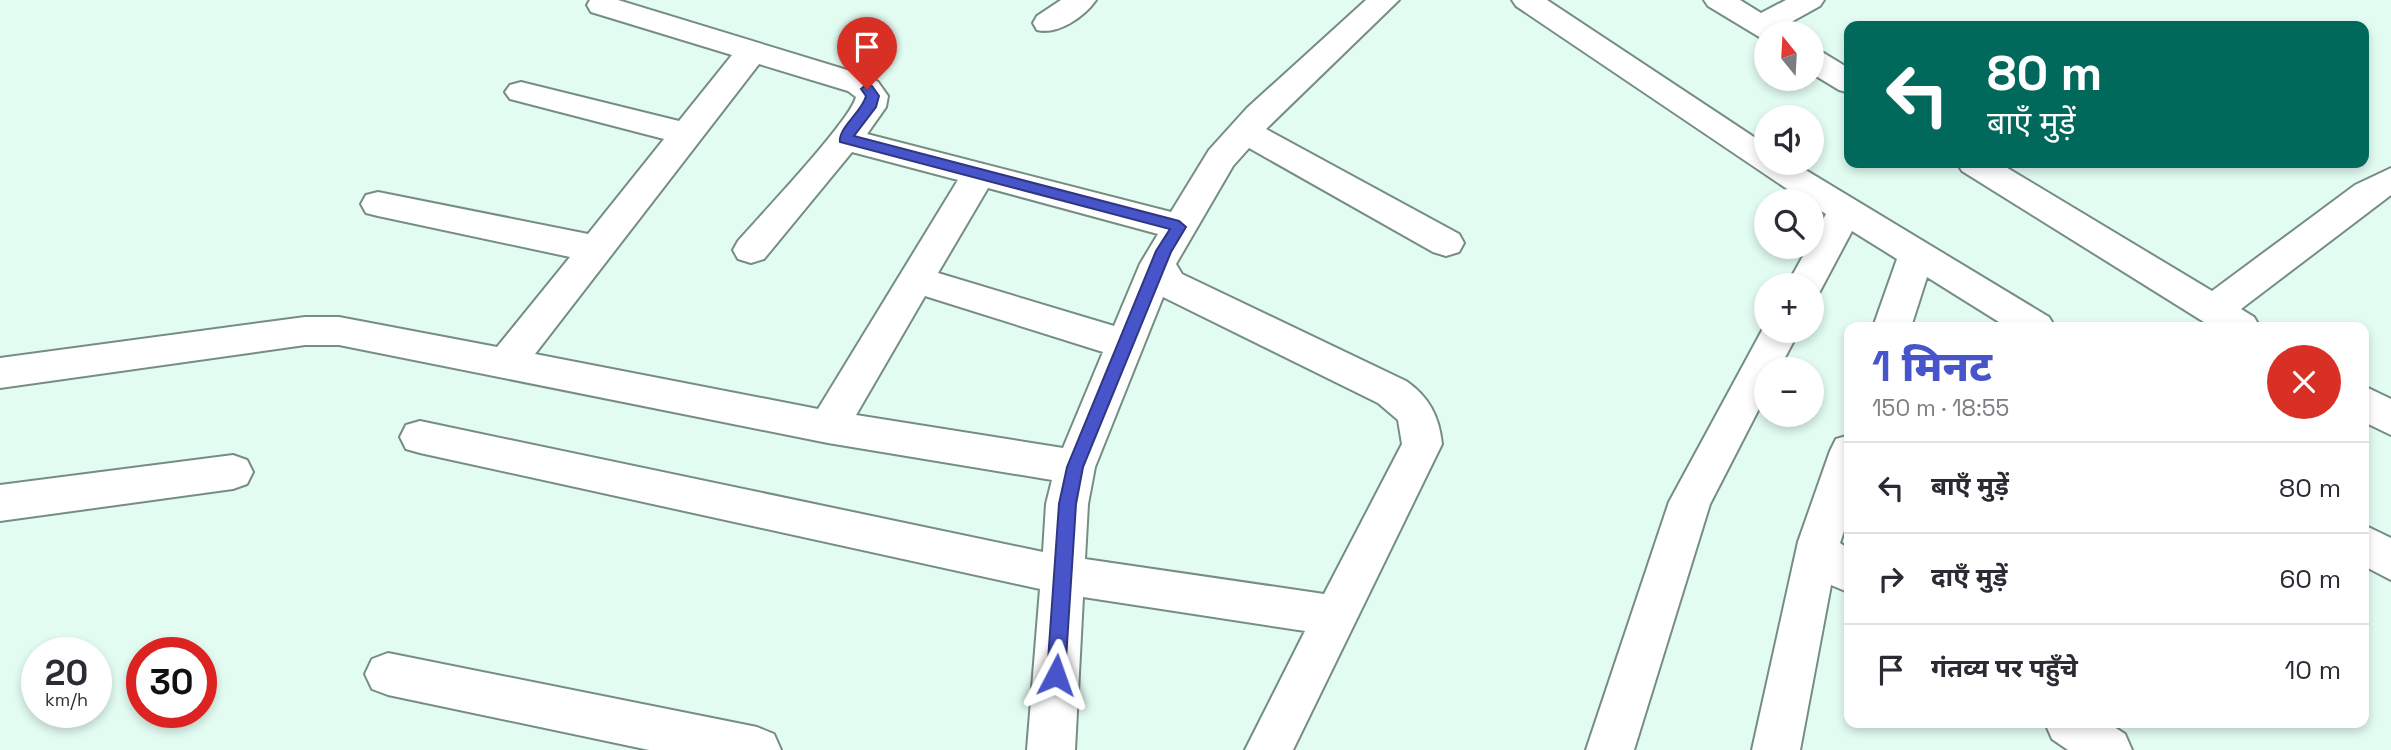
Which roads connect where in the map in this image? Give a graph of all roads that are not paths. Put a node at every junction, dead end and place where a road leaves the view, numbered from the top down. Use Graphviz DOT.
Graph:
graph roads {
  1 [pos="1081,0"];
  2 [pos="1384,0"];
  3 [pos="1527,0"];
  4 [pos="1719,0"];
  5 [pos="1808,0"];
  6 [pos="602,5"];
  7 [pos="1779,21"];
  8 [pos="1754,22"];
  9 [pos="1048,23"];
  10 [pos="752,51"];
  11 [pos="1824,67"];
  12 [pos="1844,79"];
  13 [pos="521,92"];
  14 [pos="1245,132"];
  15 [pos="687,134"];
  16 [pos="845,139"];
  17 [pos="1754,153"];
  18 [pos="1982,168"];
  19 [pos="979,174"];
  20 [pos="1789,175"];
  21 [pos="2389,183"];
  22 [pos="378,204"];
  23 [pos="1846,210"];
  24 [pos="1179,227"];
  25 [pos="1446,243"];
  26 [pos="596,249"];
  27 [pos="751,250"];
  28 [pos="1917,253"];
  29 [pos="1158,264"];
  30 [pos="1812,273"];
  31 [pos="916,280"];
  32 [pos="2227,319"];
  33 [pos="1894,322"];
  34 [pos="2028,322"];
  35 [pos="1774,343"];
  36 [pos="1126,344"];
  37 [pos="506,364"];
  38 [pos="0,373"];
  39 [pos="2369,405"];
  40 [pos="2391,419"];
  41 [pos="828,428"];
  42 [pos="419,438"];
  43 [pos="1075,467"];
  44 [pos="233,471"];
  45 [pos="1844,494"];
  46 [pos="0,503"];
  47 [pos="2369,546"];
  48 [pos="2391,561"];
  49 [pos="1834,563"];
  50 [pos="1062,575"];
  51 [pos="1336,617"];
  52 [pos="388,674"];
  53 [pos="2075,728"];
  54 [pos="757,750"];
  55 [pos="1051,750"];
  56 [pos="1269,750"];
  57 [pos="1610,750"];
  58 [pos="1776,750"];
  59 [pos="2108,750"];
  1 -- 9 [label="street"];
  2 -- 14 [label="street"];
  3 -- 17 [label="street"];
  4 -- 8 [label="street"];
  5 -- 7 [label="street"];
  6 -- 10 [label="street"];
  10 -- 15 [label="street"];
  10 -- 16 [label="street"];
  11 -- 12 [label="street"];
  13 -- 15 [label="street"];
  14 -- 24 [label="street"];
  14 -- 25 [label="street"];
  15 -- 26 [label="street"];
  16 -- 19 [label="street"];
  16 -- 27 [label="street"];
  18 -- 32 [label="street"];
  19 -- 24 [label="street"];
  19 -- 31 [label="street"];
  20 -- 23 [label="street"];
  21 -- 32 [label="street"];
  22 -- 26 [label="street"];
  23 -- 28 [label="street"];
  23 -- 30 [label="street"];
  24 -- 29 [label="street"];
  26 -- 37 [label="street"];
  28 -- 33 [label="street"];
  28 -- 34 [label="street"];
  29 -- 36 [label="street"];
  29 -- 51 [label="street"];
  31 -- 36 [label="street"];
  31 -- 41 [label="street"];
  35 -- 57 [label="street"];
  36 -- 43 [label="street"];
  37 -- 38 [label="street"];
  37 -- 41 [label="street"];
  39 -- 40 [label="street"];
  41 -- 43 [label="street"];
  42 -- 50 [label="street"];
  43 -- 50 [label="street"];
  44 -- 46 [label="street"];
  45 -- 49 [label="street"];
  47 -- 48 [label="street"];
  49 -- 58 [label="street"];
  50 -- 51 [label="street"];
  50 -- 55 [label="street"];
  51 -- 56 [label="street"];
  52 -- 54 [label="street"];
  53 -- 59 [label="street"];
}
